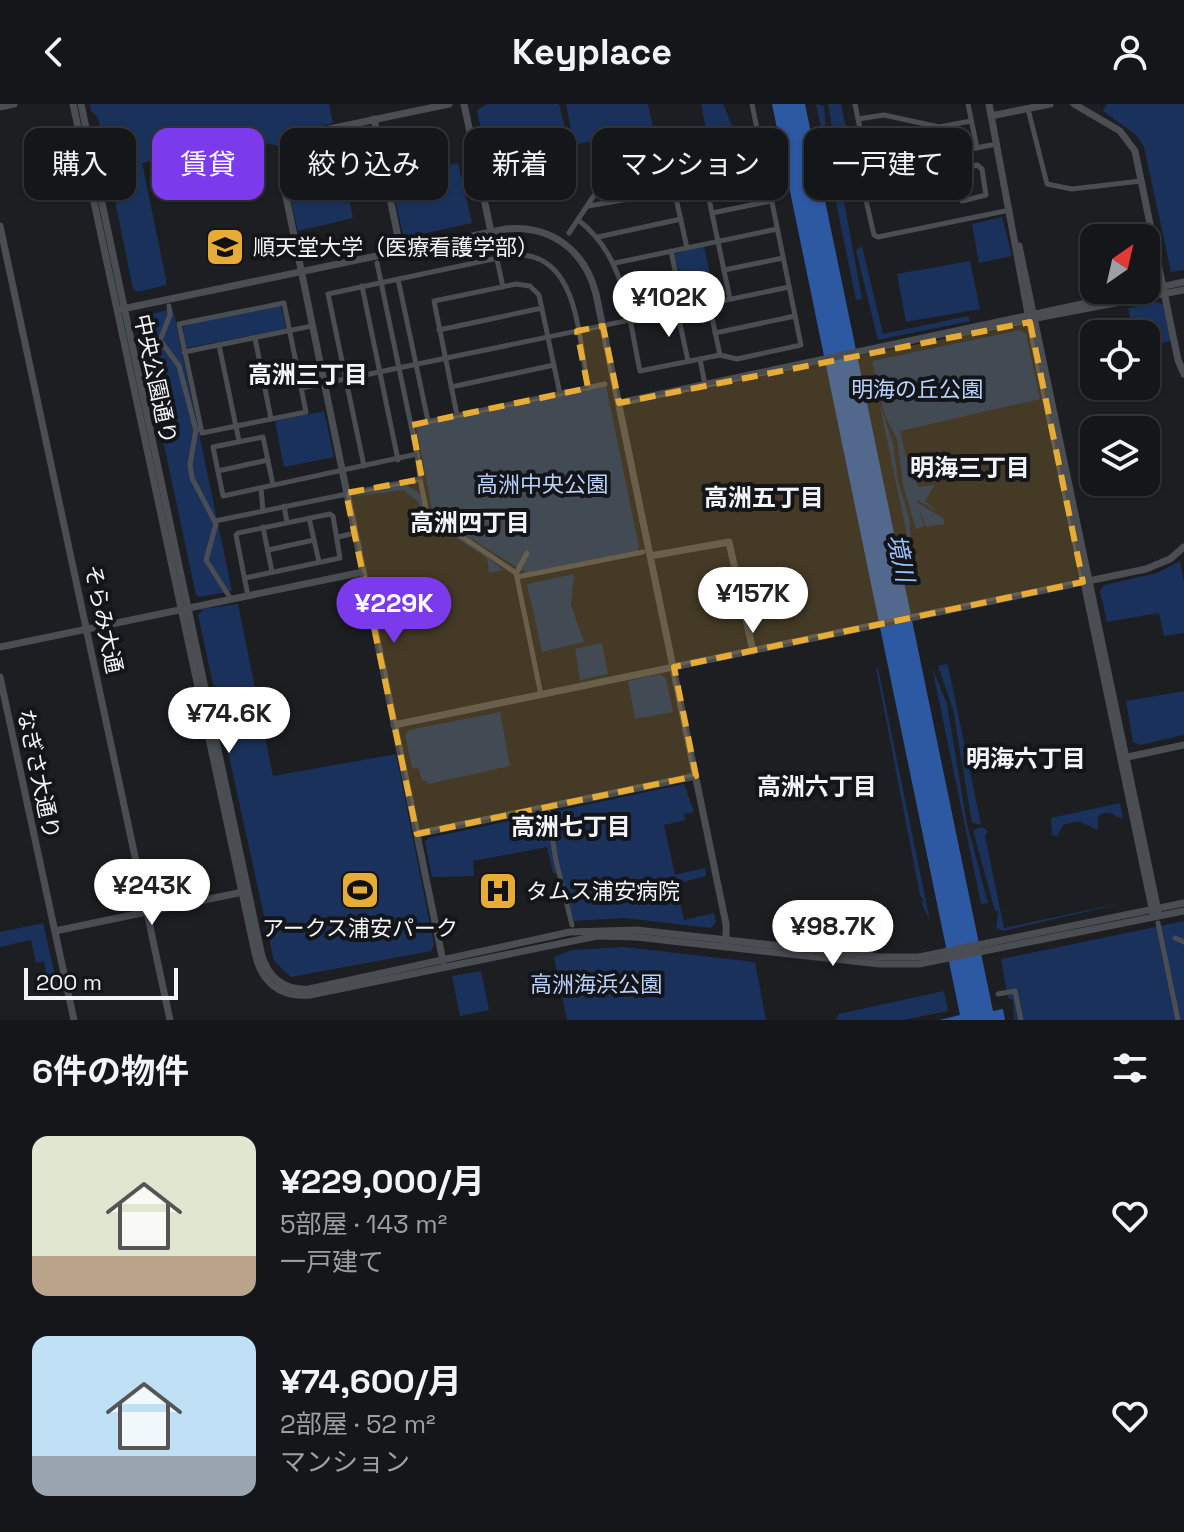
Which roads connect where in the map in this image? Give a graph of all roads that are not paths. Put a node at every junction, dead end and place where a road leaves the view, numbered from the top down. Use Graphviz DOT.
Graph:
graph roads {
  1 [pos="14,104"];
  2 [pos="73,104"];
  3 [pos="81,104"];
  4 [pos="449,104"];
  5 [pos="464,104"];
  6 [pos="752,104"];
  7 [pos="855,104"];
  8 [pos="968,104"];
  9 [pos="989,104"];
  10 [pos="1050,104"];
  11 [pos="1074,104"];
  12 [pos="0,107"];
  13 [pos="1028,108"];
  14 [pos="991,116"];
  15 [pos="374,119"];
  16 [pos="858,119"];
  17 [pos="971,121"];
  18 [pos="755,128"];
  19 [pos="860,128"];
  20 [pos="997,144"];
  21 [pos="977,148"];
  22 [pos="972,149"];
  23 [pos="972,167"];
  24 [pos="1141,181"];
  25 [pos="972,199"];
  26 [pos="592,200"];
  27 [pos="623,200"];
  28 [pos="677,200"];
  29 [pos="709,200"];
  30 [pos="866,200"];
  31 [pos="771,201"];
  32 [pos="588,206"];
  33 [pos="1011,210"];
  34 [pos="712,213"];
  35 [pos="681,219"];
  36 [pos="578,220"];
  37 [pos="0,226"];
  38 [pos="777,229"];
  39 [pos="491,232"];
  40 [pos="569,233"];
  41 [pos="598,237"];
  42 [pos="718,242"];
  43 [pos="687,248"];
  44 [pos="671,251"];
  45 [pos="401,252"];
  46 [pos="783,258"];
  47 [pos="496,259"];
  48 [pos="377,263"];
  49 [pos="615,263"];
  50 [pos="724,270"];
  51 [pos="301,271"];
  52 [pos="398,279"];
  53 [pos="677,280"];
  54 [pos="381,282"];
  55 [pos="1184,282"];
  56 [pos="362,286"];
  57 [pos="503,287"];
  58 [pos="789,287"];
  59 [pos="1164,290"];
  60 [pos="1184,290"];
  61 [pos="623,291"];
  62 [pos="730,299"];
  63 [pos="709,304"];
  64 [pos="169,306"];
  65 [pos="542,308"];
  66 [pos="119,310"];
  67 [pos="680,310"];
  68 [pos="795,316"];
  69 [pos="1033,317"];
  70 [pos="629,320"];
  71 [pos="312,326"];
  72 [pos="603,326"];
  73 [pos="166,327"];
  74 [pos="179,328"];
  75 [pos="290,330"];
  76 [pos="439,330"];
  77 [pos="577,331"];
  78 [pos="715,333"];
  79 [pos="548,337"];
  80 [pos="255,338"];
  81 [pos="219,345"];
  82 [pos="184,352"];
  83 [pos="720,355"];
  84 [pos="445,358"];
  85 [pos="700,359"];
  86 [pos="688,361"];
  87 [pos="416,365"];
  88 [pos="554,365"];
  89 [pos="399,368"];
  90 [pos="380,372"];
  91 [pos="1184,374"];
  92 [pos="345,379"];
  93 [pos="324,383"];
  94 [pos="605,384"];
  95 [pos="705,385"];
  96 [pos="451,387"];
  97 [pos="302,388"];
  98 [pos="588,388"];
  99 [pos="560,394"];
  100 [pos="619,403"];
  101 [pos="457,415"];
  102 [pos="271,419"];
  103 [pos="426,421"];
  104 [pos="412,425"];
  105 [pos="237,426"];
  106 [pos="199,430"];
  107 [pos="239,441"];
  108 [pos="417,454"];
  109 [pos="400,459"];
  110 [pos="268,460"];
  111 [pos="364,466"];
  112 [pos="218,471"];
  113 [pos="342,471"];
  114 [pos="420,479"];
  115 [pos="273,485"];
  116 [pos="261,488"];
  117 [pos="346,493"];
  118 [pos="284,506"];
  119 [pos="263,511"];
  120 [pos="309,518"];
  121 [pos="215,521"];
  122 [pos="287,522"];
  123 [pos="263,527"];
  124 [pos="355,533"];
  125 [pos="338,537"];
  126 [pos="314,540"];
  127 [pos="1184,547"];
  128 [pos="268,550"];
  129 [pos="527,553"];
  130 [pos="647,554"];
  131 [pos="319,562"];
  132 [pos="272,572"];
  133 [pos="363,572"];
  134 [pos="516,576"];
  135 [pos="245,578"];
  136 [pos="1087,581"];
  137 [pos="229,596"];
  138 [pos="248,596"];
  139 [pos="184,609"];
  140 [pos="88,629"];
  141 [pos="0,647"];
  142 [pos="753,651"];
  143 [pos="674,667"];
  144 [pos="0,677"];
  145 [pos="540,690"];
  146 [pos="394,725"];
  147 [pos="1184,745"];
  148 [pos="1124,758"];
  149 [pos="696,776"];
  150 [pos="548,810"];
  151 [pos="417,834"];
  152 [pos="243,892"];
  153 [pos="1184,903"];
  154 [pos="1184,911"];
  155 [pos="146,912"];
  156 [pos="1156,914"];
  157 [pos="572,925"];
  158 [pos="55,931"];
  159 [pos="1175,938"];
  160 [pos="1184,942"];
  161 [pos="726,944"];
  162 [pos="443,962"];
  163 [pos="998,994"];
  164 [pos="1184,1012"];
  165 [pos="74,1020"];
  166 [pos="170,1020"];
  167 [pos="1021,1020"];
  168 [pos="1179,1020"];
  1 -- 12 [label="street"];
  2 -- 66 [label="street, 中央公園通り"];
  3 -- 66 [label="street, 中央公園通り"];
  4 -- 15 [label="street"];
  5 -- 39 [label="street"];
  6 -- 18 [label="street"];
  7 -- 16 [label="street"];
  8 -- 17 [label="street"];
  9 -- 14 [label="street"];
  10 -- 13 [label="street"];
  11 -- 24 [label="street"];
  13 -- 14 [label="street"];
  13 -- 24 [label="street"];
  14 -- 20 [label="street"];
  15 -- 45 [label="street"];
  15 -- 51 [label="street"];
  16 -- 17 [label="street"];
  16 -- 19 [label="street"];
  17 -- 21 [label="street"];
  20 -- 21 [label="street"];
  20 -- 33 [label="street"];
  21 -- 22 [label="street"];
  23 -- 25 [label="street"];
  24 -- 59 [label="street"];
  26 -- 32 [label="street"];
  27 -- 32 [label="street"];
  28 -- 35 [label="street"];
  29 -- 34 [label="street"];
  30 -- 33 [label="street"];
  31 -- 34 [label="street"];
  31 -- 38 [label="street"];
  32 -- 36 [label="street"];
  33 -- 69 [label="street"];
  34 -- 42 [label="street"];
  35 -- 41 [label="street"];
  35 -- 43 [label="street"];
  36 -- 40 [label="street"];
  36 -- 41 [label="street"];
  37 -- 140 [label="street, そらみ大通"];
  38 -- 42 [label="street"];
  38 -- 46 [label="street"];
  39 -- 45 [label="street"];
  39 -- 47 [label="street"];
  39 -- 72 [label="street"];
  41 -- 49 [label="street"];
  42 -- 43 [label="street"];
  42 -- 50 [label="street"];
  43 -- 44 [label="street"];
  44 -- 49 [label="street"];
  44 -- 53 [label="street"];
  45 -- 51 [label="street"];
  46 -- 50 [label="street"];
  46 -- 58 [label="street"];
  47 -- 52 [label="street"];
  47 -- 57 [label="street"];
  47 -- 77 [label="street"];
  48 -- 54 [label="street"];
  49 -- 61 [label="street"];
  50 -- 62 [label="street"];
  51 -- 66 [label="street"];
  51 -- 71 [label="street"];
  52 -- 54 [label="street"];
  52 -- 87 [label="street"];
  53 -- 61 [label="street"];
  53 -- 67 [label="street"];
  54 -- 56 [label="street"];
  54 -- 89 [label="street"];
  55 -- 59 [label="street"];
  56 -- 90 [label="street"];
  56 -- 92 [label="street"];
  57 -- 65 [label="street"];
  57 -- 76 [label="street"];
  58 -- 62 [label="street"];
  58 -- 68 [label="street"];
  59 -- 60 [label="street"];
  59 -- 69 [label="street"];
  59 -- 91 [label="street"];
  61 -- 70 [label="street"];
  62 -- 63 [label="street"];
  63 -- 67 [label="street"];
  63 -- 78 [label="street"];
  64 -- 73 [label="street"];
  65 -- 76 [label="street"];
  65 -- 79 [label="street"];
  66 -- 139 [label="street, 中央公園通り"];
  67 -- 70 [label="street"];
  67 -- 86 [label="street"];
  68 -- 78 [label="street"];
  68 -- 83 [label="street"];
  69 -- 95 [label="street"];
  69 -- 136 [label="street"];
  70 -- 72 [label="street"];
  70 -- 86 [label="street"];
  71 -- 75 [label="street"];
  71 -- 93 [label="street"];
  72 -- 77 [label="street"];
  72 -- 100 [label="street"];
  73 -- 74 [label="street"];
  73 -- 106 [label="street"];
  74 -- 75 [label="street"];
  74 -- 82 [label="street"];
  75 -- 80 [label="street"];
  75 -- 97 [label="street"];
  76 -- 84 [label="street"];
  77 -- 79 [label="street"];
  77 -- 98 [label="street"];
  78 -- 83 [label="street"];
  79 -- 84 [label="street"];
  79 -- 88 [label="street"];
  80 -- 81 [label="street"];
  80 -- 102 [label="street"];
  81 -- 82 [label="street"];
  81 -- 105 [label="street"];
  82 -- 106 [label="street"];
  83 -- 85 [label="street"];
  84 -- 87 [label="street"];
  84 -- 96 [label="street"];
  85 -- 86 [label="street"];
  85 -- 95 [label="street"];
  87 -- 89 [label="street"];
  87 -- 103 [label="street"];
  88 -- 96 [label="street"];
  88 -- 99 [label="street"];
  89 -- 90 [label="street"];
  89 -- 104 [label="street"];
  90 -- 92 [label="street"];
  90 -- 109 [label="street"];
  92 -- 93 [label="street"];
  92 -- 111 [label="street"];
  93 -- 97 [label="street"];
  93 -- 113 [label="street"];
  94 -- 98 [label="street"];
  95 -- 100 [label="street"];
  96 -- 101 [label="street"];
  97 -- 102 [label="street"];
  98 -- 99 [label="street"];
  99 -- 101 [label="street"];
  100 -- 130 [label="street"];
  101 -- 103 [label="street"];
  102 -- 105 [label="street"];
  103 -- 104 [label="street"];
  104 -- 108 [label="street"];
  105 -- 106 [label="street"];
  105 -- 107 [label="street"];
  106 -- 121 [label="street"];
  107 -- 110 [label="street"];
  107 -- 112 [label="street"];
  108 -- 109 [label="street"];
  108 -- 114 [label="street"];
  109 -- 111 [label="street"];
  110 -- 112 [label="street"];
  110 -- 115 [label="street"];
  111 -- 113 [label="street"];
  112 -- 116 [label="street"];
  113 -- 115 [label="street"];
  113 -- 117 [label="street"];
  114 -- 117 [label="street"];
  114 -- 134 [label="street"];
  115 -- 116 [label="street"];
  116 -- 119 [label="street"];
  117 -- 118 [label="street"];
  117 -- 124 [label="street"];
  118 -- 119 [label="street"];
  118 -- 122 [label="street"];
  119 -- 121 [label="street"];
  120 -- 122 [label="street"];
  120 -- 125 [label="street"];
  120 -- 126 [label="street"];
  121 -- 137 [label="street"];
  122 -- 123 [label="street"];
  123 -- 128 [label="street"];
  123 -- 135 [label="street"];
  124 -- 125 [label="street"];
  124 -- 133 [label="street"];
  125 -- 131 [label="street"];
  126 -- 128 [label="street"];
  126 -- 131 [label="street"];
  127 -- 136 [label="street"];
  128 -- 132 [label="street"];
  129 -- 134 [label="street"];
  130 -- 134 [label="street"];
  130 -- 142 [label="street"];
  130 -- 143 [label="street"];
  131 -- 132 [label="street"];
  132 -- 135 [label="street"];
  133 -- 138 [label="street"];
  133 -- 146 [label="street"];
  134 -- 145 [label="street"];
  135 -- 138 [label="street"];
  136 -- 142 [label="street"];
  136 -- 148 [label="street"];
  138 -- 139 [label="street"];
  139 -- 140 [label="street"];
  139 -- 152 [label="street, 中央公園通り"];
  139 -- 162 [label="street, 中央公園通り"];
  140 -- 141 [label="street"];
  140 -- 155 [label="street, そらみ大通"];
  142 -- 143 [label="street"];
  143 -- 146 [label="street"];
  143 -- 149 [label="street"];
  144 -- 158 [label="street, なぎさ大通り"];
  146 -- 151 [label="street"];
  147 -- 148 [label="street"];
  148 -- 156 [label="street"];
  149 -- 151 [label="street"];
  149 -- 161 [label="street"];
  150 -- 157 [label="street"];
  151 -- 162 [label="street"];
  152 -- 155 [label="street"];
  152 -- 162 [label="street, 中央公園通り"];
  153 -- 156 [label="street"];
  154 -- 156 [label="street"];
  155 -- 158 [label="street"];
  155 -- 166 [label="street, そらみ大通"];
  156 -- 161 [label="street"];
  156 -- 168 [label="street"];
  158 -- 165 [label="street, なぎさ大通り"];
  159 -- 160 [label="street"];
  161 -- 162 [label="street"];
  163 -- 167 [label="street"];
  164 -- 168 [label="street"];
}
